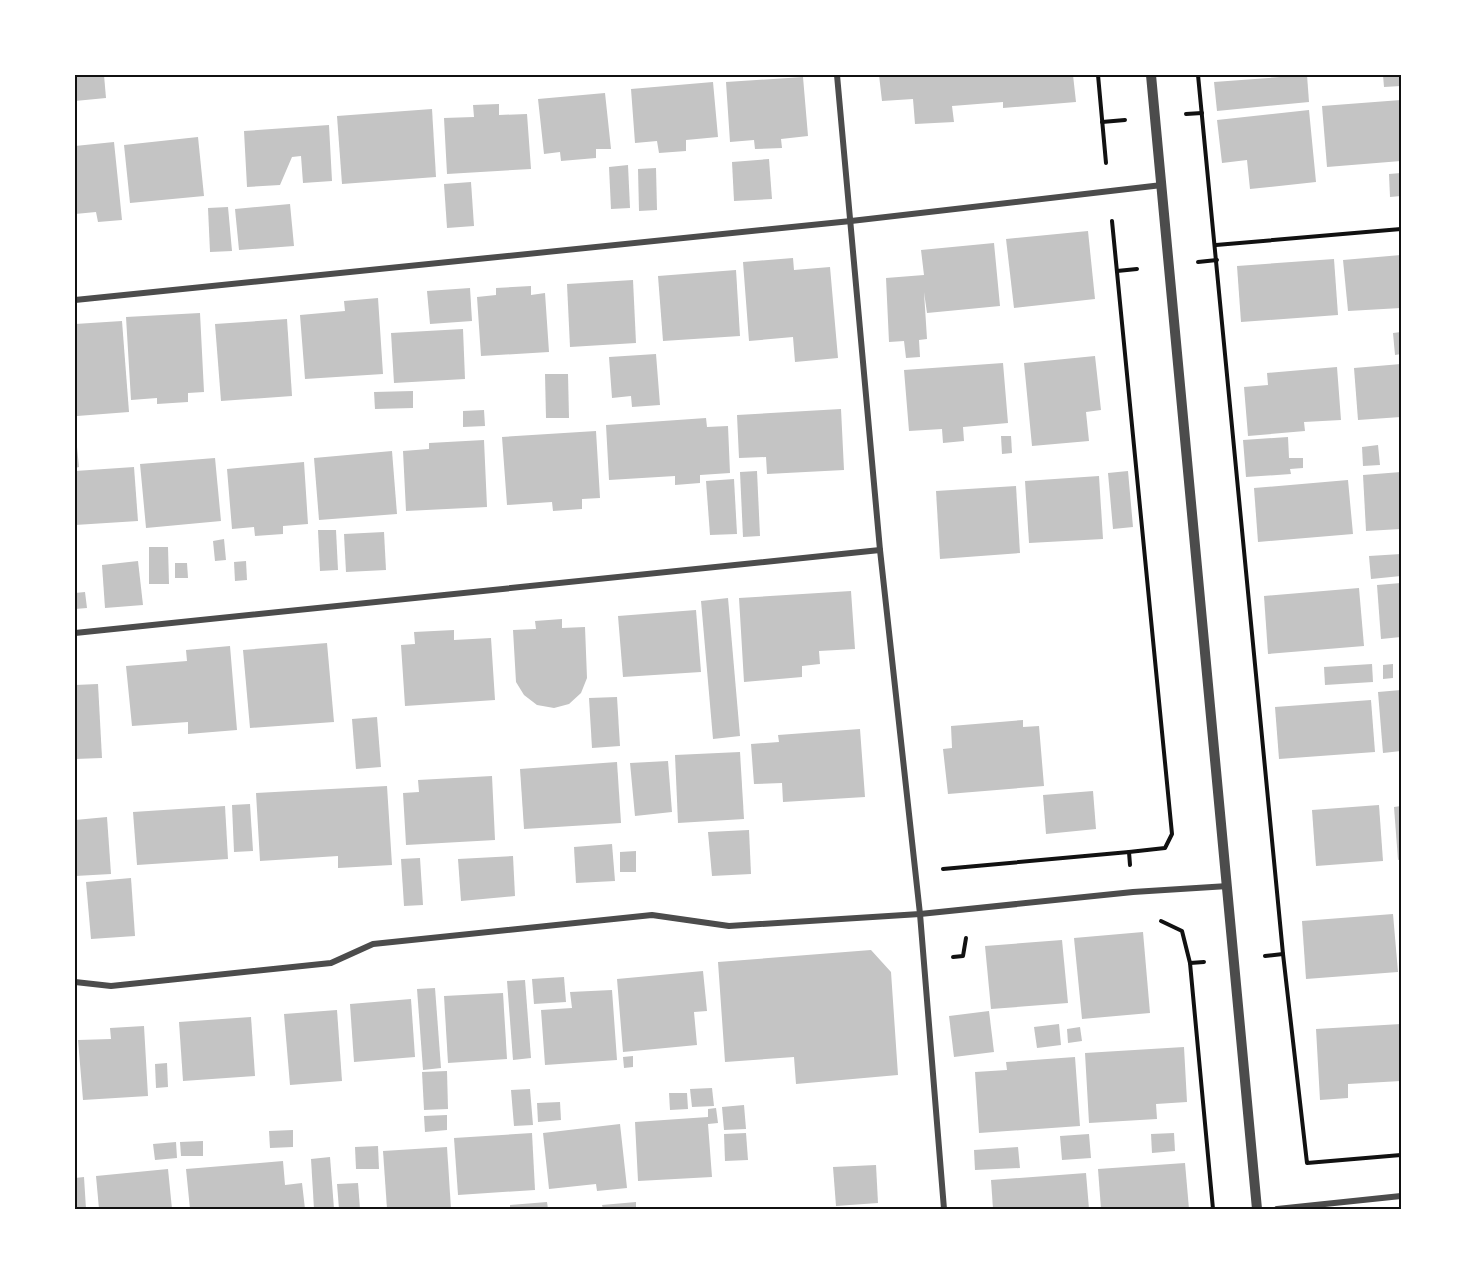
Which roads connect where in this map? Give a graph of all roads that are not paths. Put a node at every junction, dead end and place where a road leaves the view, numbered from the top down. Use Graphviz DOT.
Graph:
graph roads {
  1 [pos="837,75"];
  2 [pos="1151,75"];
  3 [pos="1162,185"];
  4 [pos="851,221"];
  5 [pos="75,300"];
  6 [pos="880,550"];
  7 [pos="75,633"];
  8 [pos="1228,886"];
  9 [pos="920,914"];
  10 [pos="75,982"];
  11 [pos="1401,1196"];
  12 [pos="944,1209"];
  13 [pos="1257,1209"];
  14 [pos="1277,1209"];
  1 -- 4 [label="street"];
  2 -- 3 [label="street"];
  3 -- 4 [label="street"];
  3 -- 8 [label="street"];
  4 -- 5 [label="street"];
  4 -- 6 [label="street"];
  6 -- 7 [label="street"];
  6 -- 9 [label="street"];
  8 -- 9 [label="street"];
  8 -- 13 [label="street"];
  9 -- 10 [label="street"];
  9 -- 12 [label="street"];
  11 -- 14 [label="street"];
}
